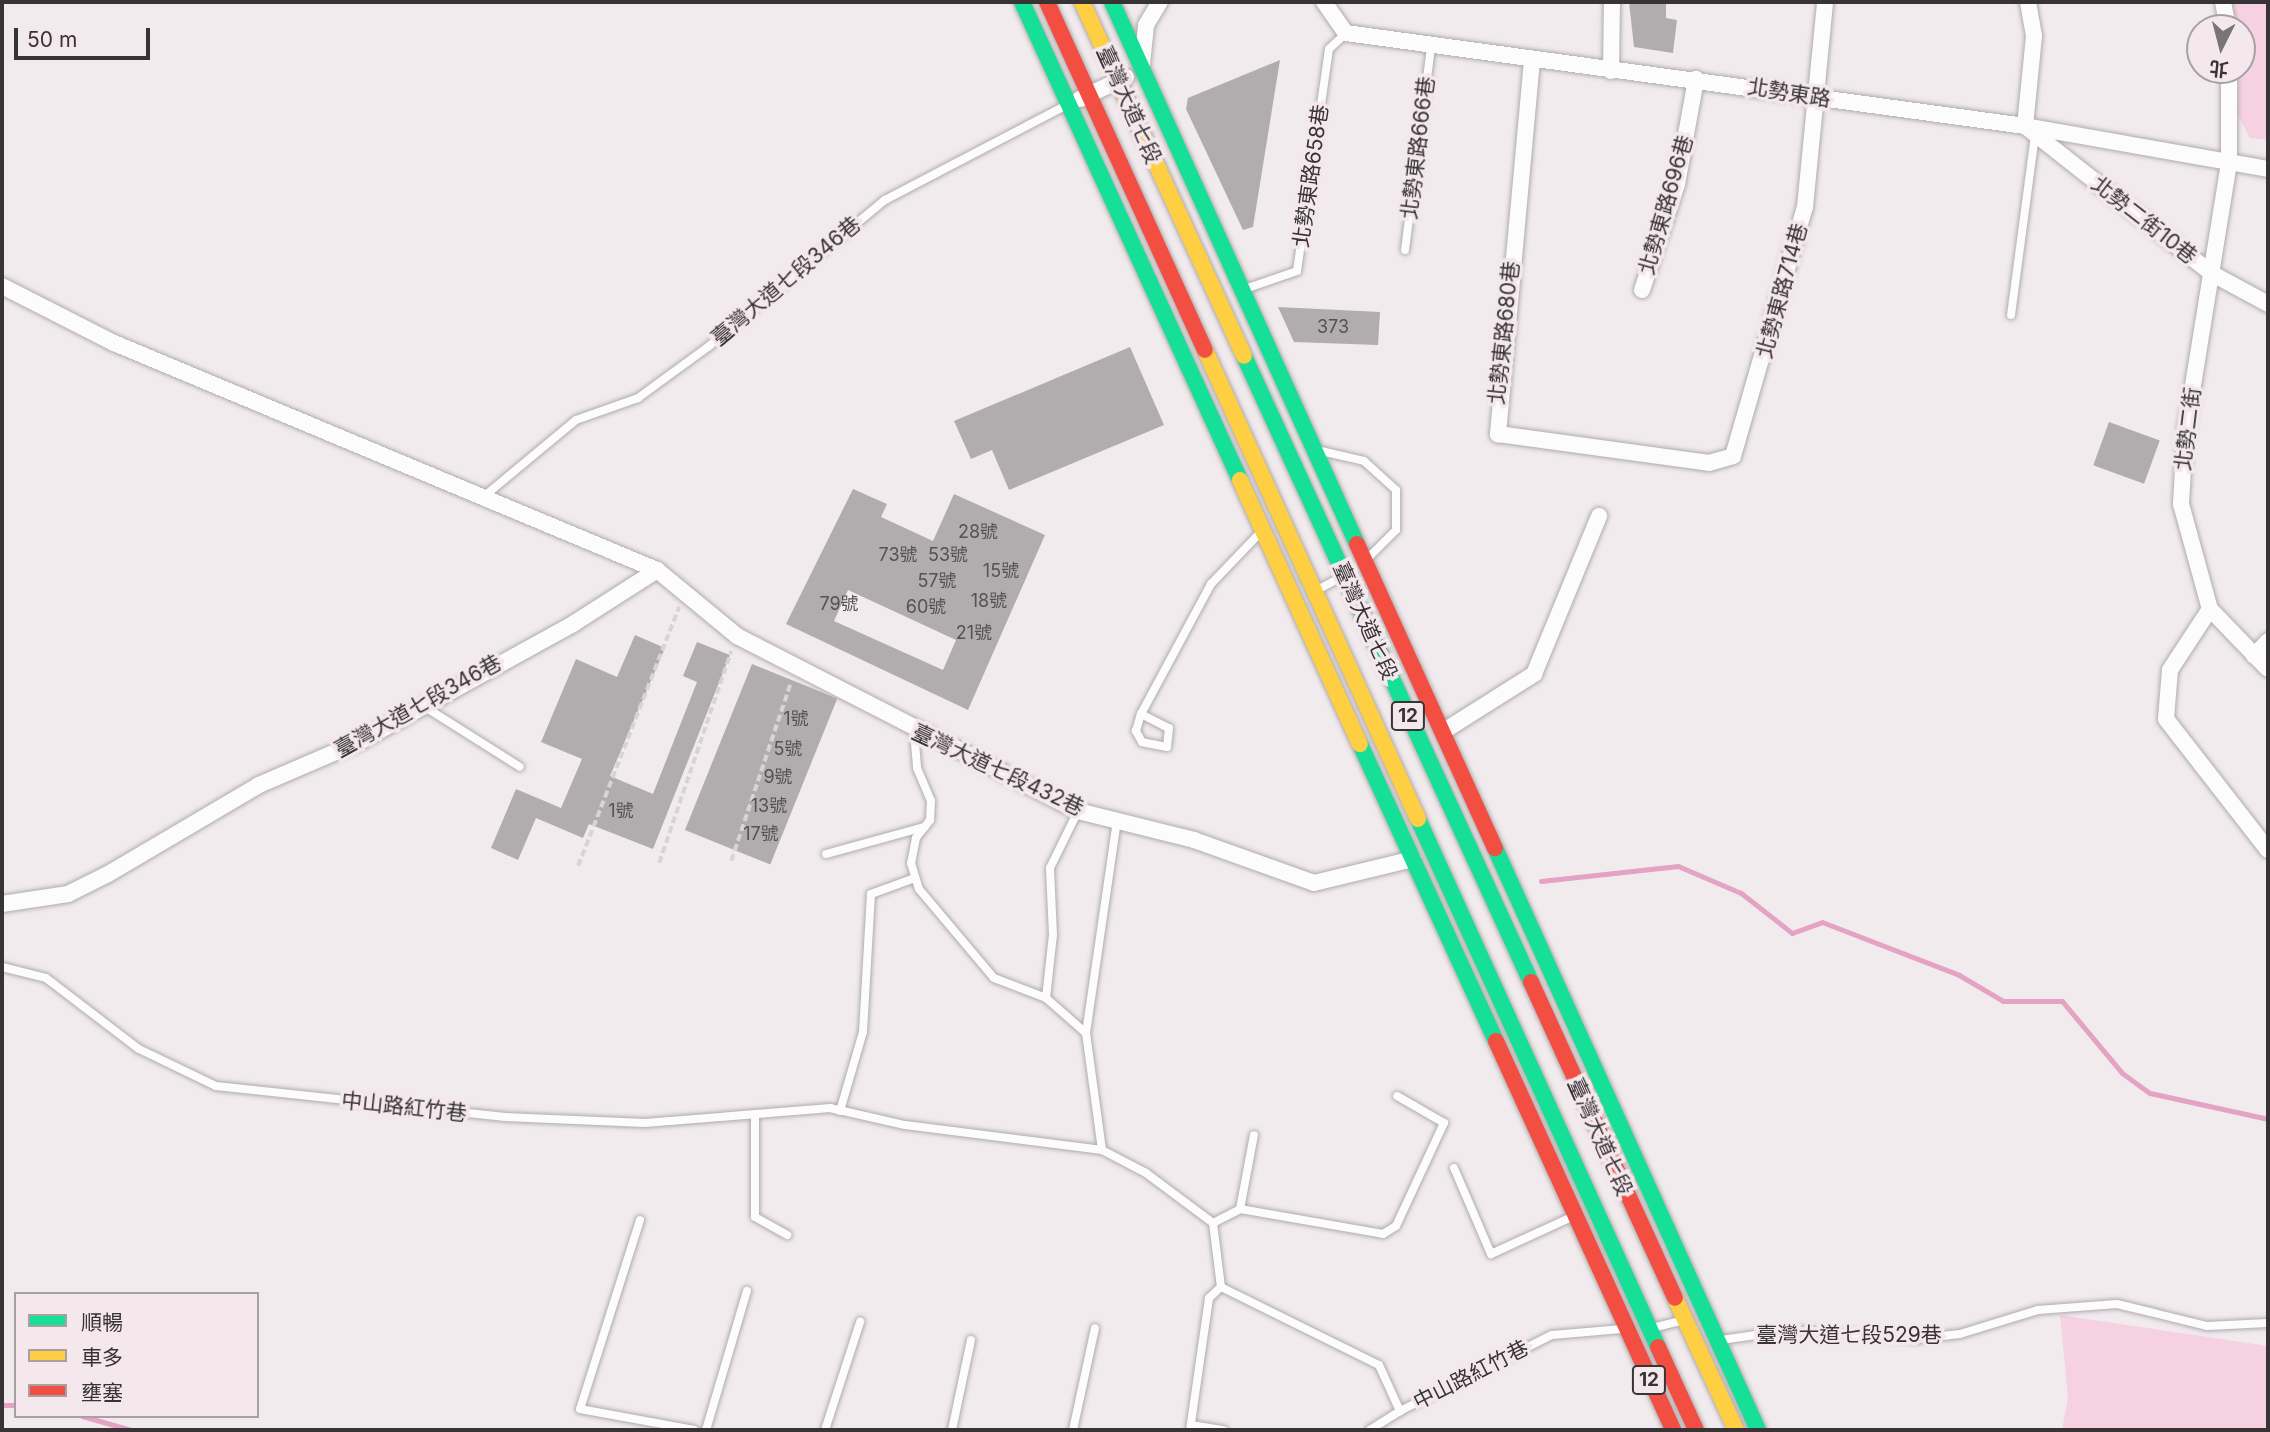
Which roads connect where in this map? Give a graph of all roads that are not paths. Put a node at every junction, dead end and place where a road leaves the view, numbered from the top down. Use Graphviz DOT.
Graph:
graph roads {
  1 [pos="1022,2"];
  2 [pos="1047,2"];
  3 [pos="1082,2"];
  4 [pos="1112,2"];
  5 [pos="1160,2"];
  6 [pos="1324,2"];
  7 [pos="1612,2"];
  8 [pos="1825,2"];
  9 [pos="2028,2"];
  10 [pos="1346,33"];
  11 [pos="1431,46"];
  12 [pos="1532,60"];
  13 [pos="1142,69"];
  14 [pos="1611,71"];
  15 [pos="1696,79"];
  16 [pos="1117,81"];
  17 [pos="2229,84"];
  18 [pos="1087,95"];
  19 [pos="1820,99"];
  20 [pos="1069,104"];
  21 [pos="2030,130"];
  22 [pos="2229,163"];
  23 [pos="2268,169"];
  24 [pos="1405,250"];
  25 [pos="2211,273"];
  26 [pos="2,286"];
  27 [pos="1245,289"];
  28 [pos="1642,290"];
  29 [pos="2268,304"];
  30 [pos="2011,315"];
  31 [pos="1318,451"];
  32 [pos="1292,461"];
  33 [pos="1709,463"];
  34 [pos="482,498"];
  35 [pos="1599,516"];
  36 [pos="1264,529"];
  37 [pos="1366,560"];
  38 [pos="657,570"];
  39 [pos="1344,575"];
  40 [pos="1313,592"];
  41 [pos="1296,600"];
  42 [pos="2210,609"];
  43 [pos="2268,641"];
  44 [pos="2254,656"];
  45 [pos="2268,669"];
  46 [pos="419,703"];
  47 [pos="1141,714"];
  48 [pos="914,732"];
  49 [pos="1444,732"];
  50 [pos="520,767"];
  51 [pos="1078,811"];
  52 [pos="1117,821"];
  53 [pos="924,827"];
  54 [pos="2268,850"];
  55 [pos="826,854"];
  56 [pos="1413,859"];
  57 [pos="915,878"];
  58 [pos="2,904"];
  59 [pos="2,967"];
  60 [pos="1046,998"];
  61 [pos="1086,1033"];
  62 [pos="1397,1096"];
  63 [pos="840,1111"];
  64 [pos="755,1114"];
  65 [pos="1254,1135"];
  66 [pos="1102,1150"];
  67 [pos="1454,1168"];
  68 [pos="1240,1209"];
  69 [pos="1574,1217"];
  70 [pos="640,1220"];
  71 [pos="1213,1223"];
  72 [pos="787,1236"];
  73 [pos="1221,1287"];
  74 [pos="747,1291"];
  75 [pos="1707,1315"];
  76 [pos="1683,1320"];
  77 [pos="860,1322"];
  78 [pos="2268,1323"];
  79 [pos="1095,1328"];
  80 [pos="1625,1329"];
  81 [pos="1650,1329"];
  82 [pos="971,1340"];
  83 [pos="1717,1341"];
  84 [pos="1400,1411"];
  85 [pos="1190,1427"];
  86 [pos="694,1430"];
  87 [pos="706,1430"];
  88 [pos="825,1430"];
  89 [pos="952,1430"];
  90 [pos="1073,1430"];
  91 [pos="1224,1430"];
  92 [pos="1369,1430"];
  93 [pos="1673,1430"];
  94 [pos="1696,1430"];
  95 [pos="1736,1430"];
  96 [pos="1758,1430"];
  1 -- 20 [label="main road, 12"];
  2 -- 18 [label="main road, 臺灣大道七段 / 12"];
  3 -- 16 [label="main road, 臺灣大道七段 / 12"];
  4 -- 13 [label="main road, 臺灣大道七段 / 12"];
  5 -- 13 [label="street"];
  6 -- 10 [label="street"];
  7 -- 14 [label="street"];
  8 -- 19 [label="street"];
  9 -- 21 [label="street"];
  10 -- 11 [label="street, 北勢東路"];
  10 -- 27 [label="lane, 北勢東路658巷"];
  11 -- 12 [label="street, 北勢東路"];
  11 -- 24 [label="lane, 北勢東路666巷"];
  12 -- 14 [label="street, 北勢東路"];
  12 -- 33 [label="street, 北勢東路680巷"];
  13 -- 16 [label="street"];
  13 -- 27 [label="main road, 臺灣大道七段 / 12"];
  14 -- 15 [label="street, 北勢東路"];
  15 -- 19 [label="street, 北勢東路"];
  15 -- 28 [label="street, 北勢東路696巷"];
  16 -- 18 [label="street"];
  16 -- 32 [label="main road, 臺灣大道七段 / 12"];
  17 -- 22 [label="street, 北勢二街"];
  18 -- 20 [label="street"];
  18 -- 40 [label="main road, 臺灣大道七段 / 12"];
  19 -- 21 [label="street, 北勢東路"];
  19 -- 33 [label="street, 北勢東路714巷"];
  20 -- 34 [label="lane, 臺灣大道七段346巷"];
  20 -- 36 [label="main road, 12"];
  21 -- 22 [label="street, 北勢東路"];
  21 -- 25 [label="street, 北勢二街10巷"];
  21 -- 30 [label="lane"];
  22 -- 23 [label="street, 北勢東路"];
  22 -- 25 [label="street, 北勢二街"];
  25 -- 29 [label="street, 北勢二街10巷"];
  25 -- 42 [label="street, 北勢二街"];
  26 -- 34 [label="street"];
  27 -- 31 [label="main road, 臺灣大道七段 / 12"];
  31 -- 32 [label="lane"];
  31 -- 37 [label="main road, 臺灣大道七段 / 12"];
  31 -- 37 [label="lane"];
  32 -- 39 [label="main road, 臺灣大道七段 / 12"];
  34 -- 38 [label="street"];
  35 -- 49 [label="street"];
  36 -- 41 [label="main road, 12"];
  36 -- 47 [label="lane"];
  37 -- 39 [label="lane"];
  37 -- 49 [label="main road, 臺灣大道七段 / 12"];
  38 -- 46 [label="street, 臺灣大道七段346巷"];
  38 -- 48 [label="street, 臺灣大道七段432巷"];
  39 -- 40 [label="lane"];
  39 -- 76 [label="main road, 臺灣大道七段 / 12"];
  40 -- 41 [label="lane"];
  40 -- 81 [label="main road, 臺灣大道七段 / 12"];
  41 -- 56 [label="main road, 12"];
  42 -- 44 [label="street, 北勢二街"];
  42 -- 54 [label="street"];
  43 -- 44 [label="street"];
  44 -- 45 [label="street, 北勢二街"];
  46 -- 50 [label="lane"];
  46 -- 58 [label="street, 臺灣大道七段346巷"];
  47 -- 47 [label="lane"];
  48 -- 51 [label="street, 臺灣大道七段432巷"];
  48 -- 53 [label="lane"];
  49 -- 75 [label="main road, 臺灣大道七段 / 12"];
  51 -- 52 [label="street, 臺灣大道七段432巷"];
  51 -- 60 [label="lane"];
  52 -- 56 [label="street, 臺灣大道七段432巷"];
  52 -- 61 [label="lane"];
  53 -- 55 [label="lane"];
  53 -- 57 [label="lane"];
  56 -- 69 [label="main road, 12"];
  57 -- 60 [label="lane"];
  57 -- 63 [label="lane"];
  59 -- 64 [label="lane, 中山路紅竹巷"];
  60 -- 61 [label="lane"];
  61 -- 66 [label="lane"];
  62 -- 68 [label="lane"];
  63 -- 64 [label="lane, 中山路紅竹巷"];
  63 -- 66 [label="lane, 中山路紅竹巷"];
  64 -- 72 [label="lane"];
  65 -- 68 [label="lane"];
  66 -- 71 [label="lane, 中山路紅竹巷"];
  67 -- 69 [label="lane"];
  68 -- 71 [label="lane"];
  69 -- 80 [label="main road, 12"];
  70 -- 86 [label="lane"];
  71 -- 73 [label="lane"];
  73 -- 84 [label="lane, 中山路紅竹巷"];
  73 -- 85 [label="lane"];
  74 -- 87 [label="lane"];
  75 -- 76 [label="lane, 中山路紅竹巷"];
  75 -- 83 [label="main road, 臺灣大道七段 / 12"];
  76 -- 81 [label="lane, 中山路紅竹巷"];
  76 -- 95 [label="main road, 臺灣大道七段 / 12"];
  77 -- 88 [label="lane"];
  78 -- 83 [label="lane, 臺灣大道七段529巷"];
  79 -- 90 [label="lane"];
  80 -- 81 [label="lane, 中山路紅竹巷"];
  80 -- 84 [label="lane, 中山路紅竹巷"];
  80 -- 93 [label="main road, 12"];
  81 -- 94 [label="main road, 臺灣大道七段 / 12"];
  82 -- 89 [label="lane"];
  83 -- 96 [label="main road, 臺灣大道七段 / 12"];
  84 -- 92 [label="lane, 中山路紅竹巷"];
  85 -- 91 [label="lane"];
}
